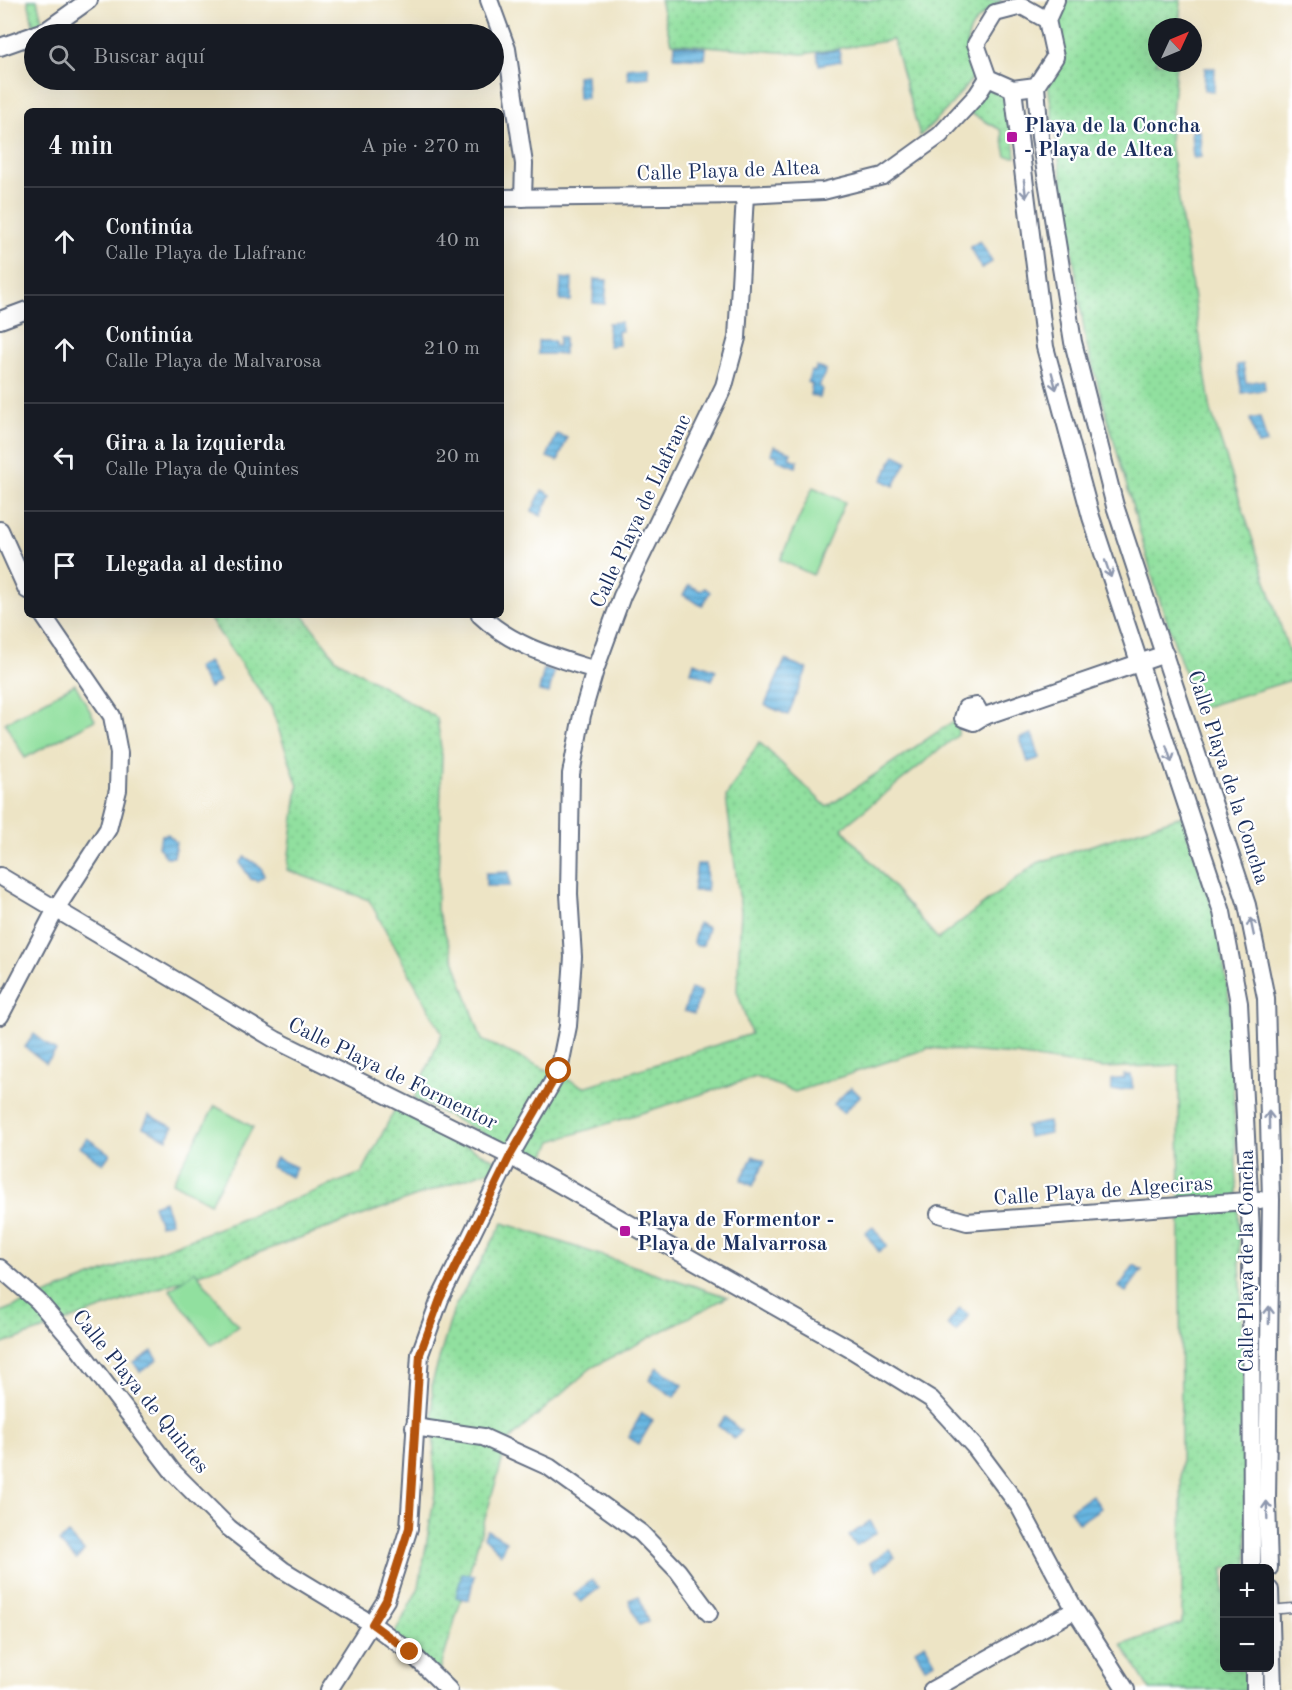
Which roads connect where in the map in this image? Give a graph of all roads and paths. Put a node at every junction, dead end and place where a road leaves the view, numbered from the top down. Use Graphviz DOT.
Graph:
graph roads {
  1 [pos="88,0"];
  2 [pos="489,0"];
  3 [pos="1056,0"];
  4 [pos="1021,3"];
  5 [pos="1047,20"];
  6 [pos="55,24"];
  7 [pos="498,24"];
  8 [pos="24,39"];
  9 [pos="504,41"];
  10 [pos="0,47"];
  11 [pos="988,78"];
  12 [pos="1036,86"];
  13 [pos="1013,89"];
  14 [pos="745,195"];
  15 [pos="504,198"];
  16 [pos="523,198"];
  17 [pos="24,311"];
  18 [pos="0,321"];
  19 [pos="0,530"];
  20 [pos="24,583"];
  21 [pos="45,618"];
  22 [pos="483,618"];
  23 [pos="1165,654"];
  24 [pos="1141,663"];
  25 [pos="595,670"];
  26 [pos="982,717"];
  27 [pos="0,876"];
  28 [pos="56,909"];
  29 [pos="0,1016"];
  30 [pos="510,1156"];
  31 [pos="1271,1200"];
  32 [pos="1249,1201"];
  33 [pos="939,1214"];
  34 [pos="0,1268"];
  35 [pos="414,1427"];
  36 [pos="1252,1564"];
  37 [pos="1269,1564"];
  38 [pos="1292,1608"];
  39 [pos="1074,1610"];
  40 [pos="1274,1610"];
  41 [pos="709,1613"];
  42 [pos="1270,1618"];
  43 [pos="372,1624"];
  44 [pos="1255,1672"];
  45 [pos="329,1690"];
  46 [pos="449,1690"];
  47 [pos="932,1690"];
  48 [pos="1126,1690"];
  49 [pos="1255,1690"];
  50 [pos="1273,1690"];
  1 -- 6 [label="street"];
  2 -- 7 [label="street"];
  3 -- 5 [label="street"];
  4 -- 5 [label="street"];
  4 -- 11 [label="street"];
  5 -- 12 [label="street"];
  8 -- 10 [label="street"];
  9 -- 16 [label="street"];
  11 -- 13 [label="street"];
  11 -- 14 [label="street, Calle Playa de Altea"];
  12 -- 13 [label="street"];
  12 -- 23 [label="street, Calle Playa de la Concha"];
  13 -- 24 [label="street, Calle Playa de la Concha, one-way"];
  14 -- 16 [label="street, Calle Playa de Altea"];
  14 -- 25 [label="street, Calle Playa de Llafranc"];
  15 -- 16 [label="street, Calle Playa de Altea"];
  17 -- 18 [label="street"];
  19 -- 20 [label="street"];
  21 -- 28 [label="street"];
  22 -- 25 [label="street"];
  23 -- 24 [label="street"];
  31 -- 23 [label="street, Calle Playa de la Concha, one-way"];
  24 -- 26 [label="street"];
  24 -- 32 [label="street, Calle Playa de la Concha, one-way"];
  25 -- 30 [label="street, Calle Playa de Llafranc"];
  27 -- 28 [label="street, Calle Playa de Formentor"];
  28 -- 29 [label="street"];
  28 -- 30 [label="street, Calle Playa de Formentor"];
  30 -- 35 [label="street, Calle Playa de Llafranc"];
  30 -- 39 [label="street, Calle Playa de Formentor"];
  31 -- 32 [label="street, Calle Playa de Algeciras"];
  37 -- 31 [label="street, Calle Playa de la Concha, one-way"];
  32 -- 33 [label="street, Calle Playa de Algeciras"];
  32 -- 36 [label="street, Calle Playa de la Concha"];
  34 -- 43 [label="street, Calle Playa de Quintes"];
  35 -- 41 [label="street"];
  35 -- 43 [label="street, Calle Playa de Llafranc"];
  38 -- 40 [label="lane"];
  39 -- 47 [label="street"];
  39 -- 48 [label="street, Calle Playa de Formentor"];
  42 -- 50 [label="street"];
  43 -- 45 [label="street, Calle Playa de Llafranc"];
  43 -- 46 [label="street, Calle Playa de Quintes"];
  44 -- 49 [label="street"];
}
